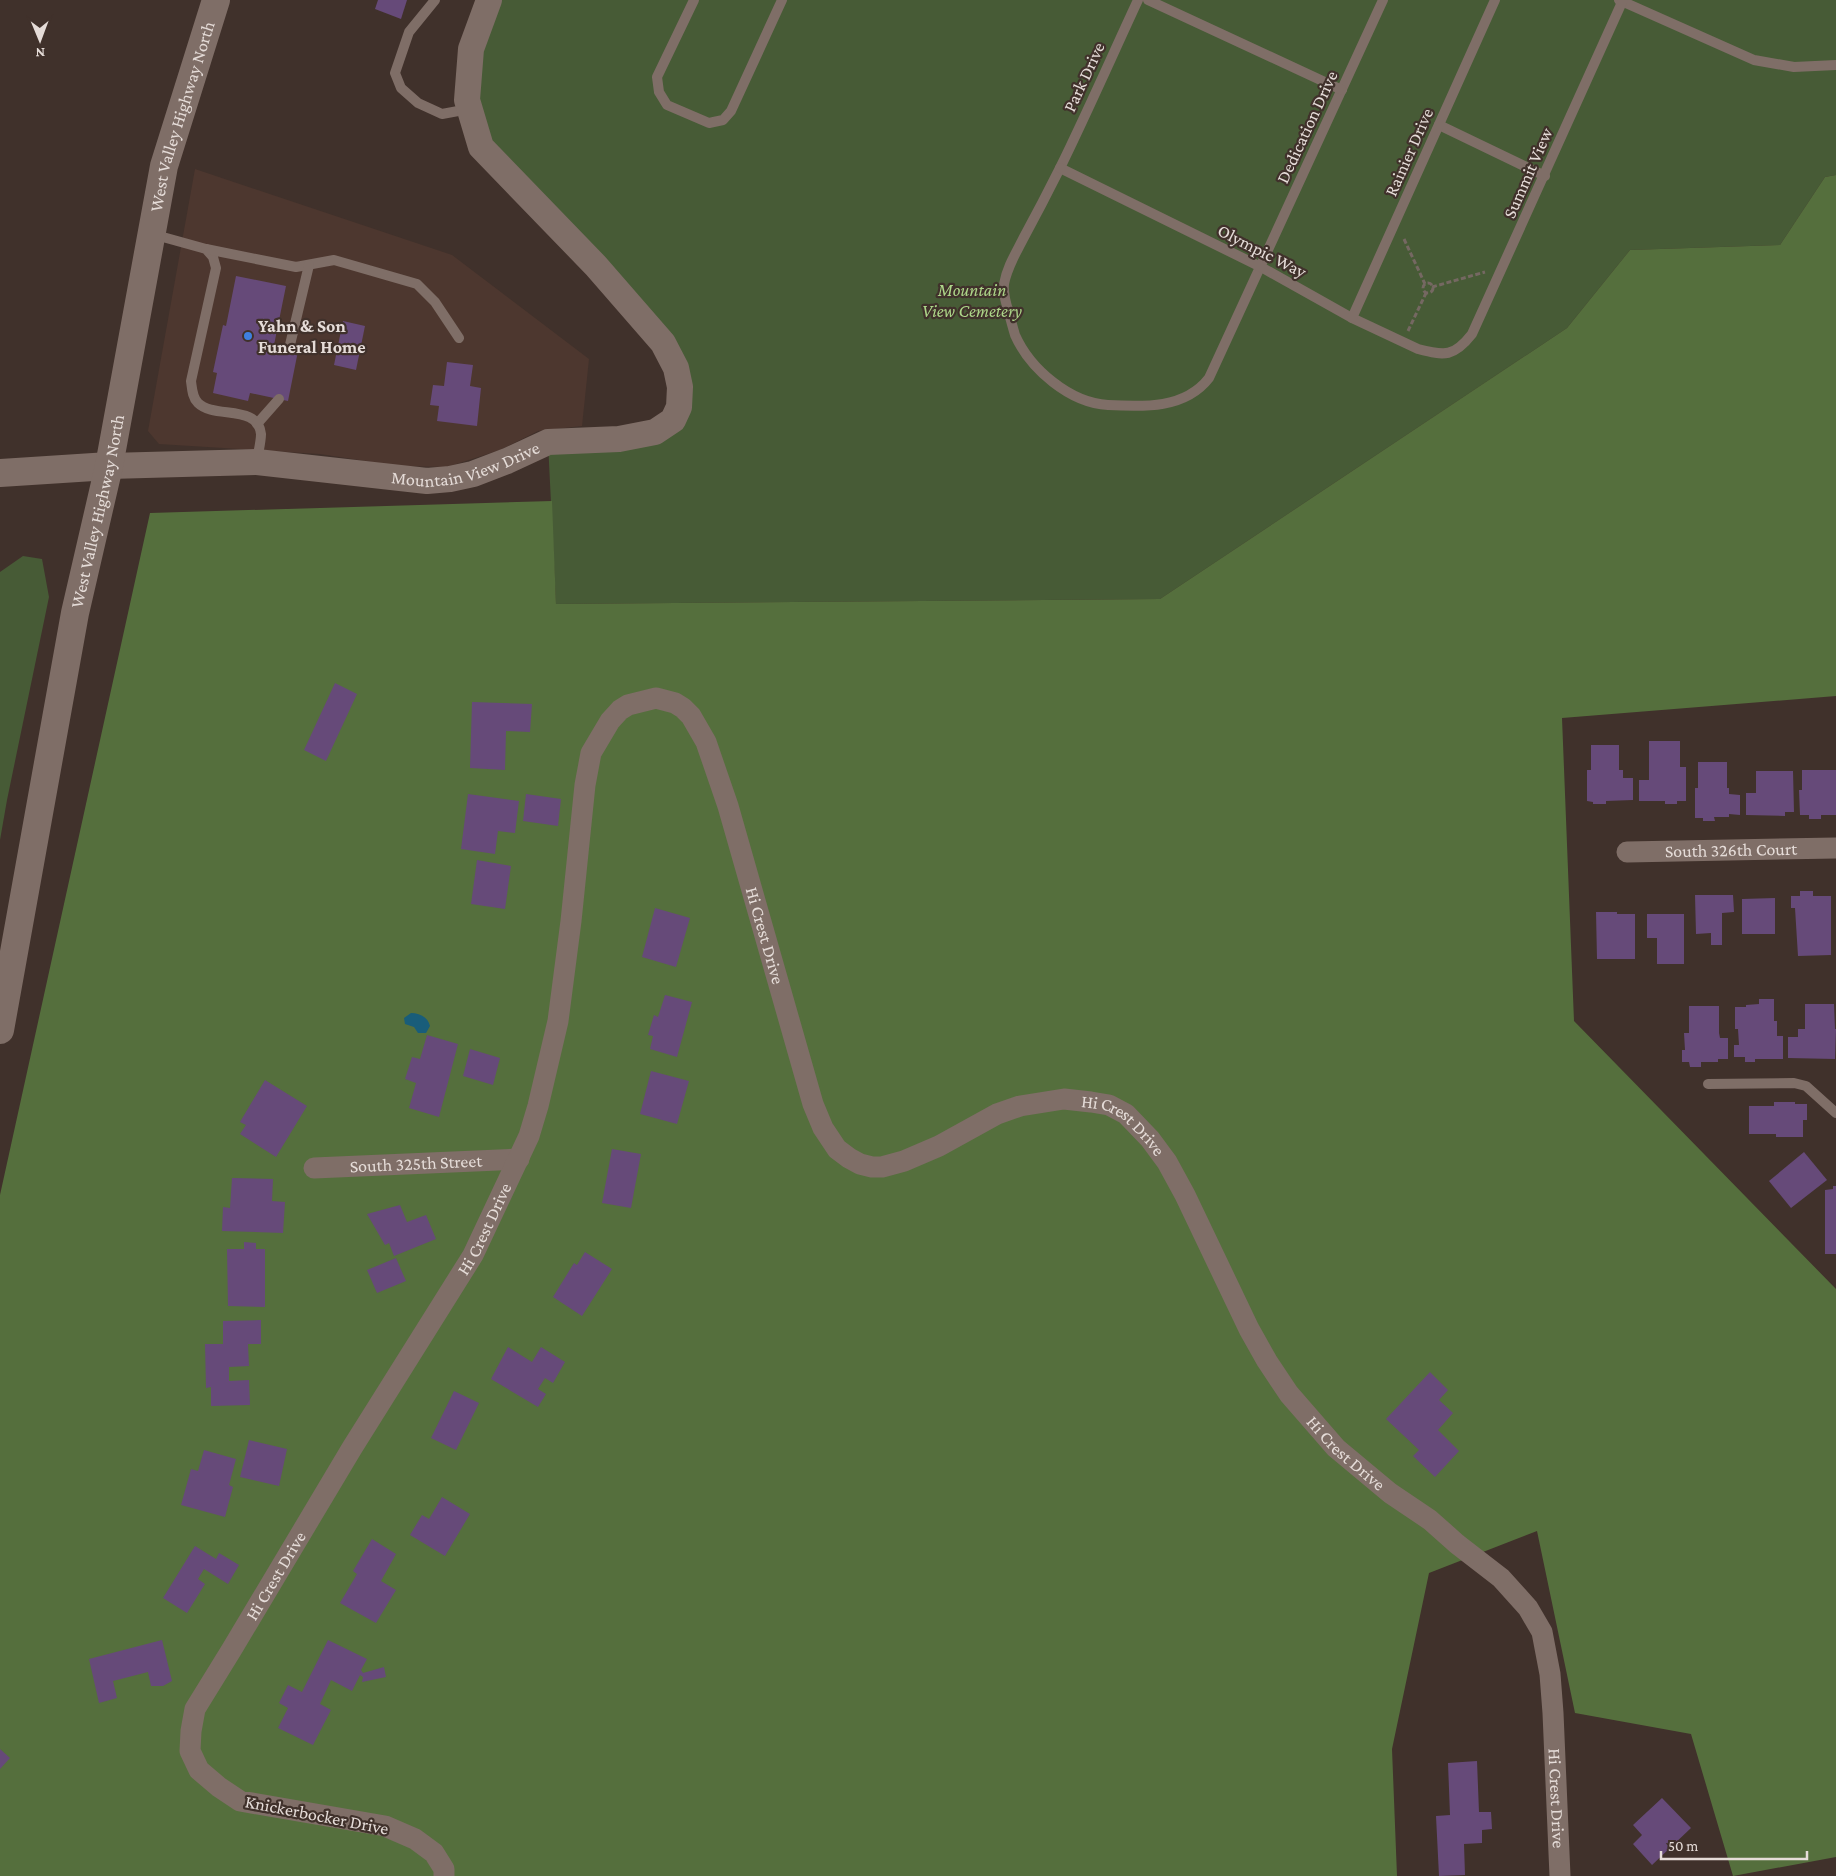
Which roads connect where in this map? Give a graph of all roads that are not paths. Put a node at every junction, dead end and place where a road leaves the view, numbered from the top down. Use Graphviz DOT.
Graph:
graph roads {
  1 [pos="216,0"];
  2 [pos="435,0"];
  3 [pos="490,0"];
  4 [pos="694,0"];
  5 [pos="782,0"];
  6 [pos="1138,0"];
  7 [pos="1148,0"];
  8 [pos="1383,0"];
  9 [pos="1495,0"];
  10 [pos="1621,0"];
  11 [pos="1836,65"];
  12 [pos="1342,90"];
  13 [pos="470,108"];
  14 [pos="1439,125"];
  15 [pos="1060,168"];
  16 [pos="1545,176"];
  17 [pos="151,234"];
  18 [pos="206,249"];
  19 [pos="309,265"];
  20 [pos="1261,267"];
  21 [pos="1352,318"];
  22 [pos="459,338"];
  23 [pos="289,349"];
  24 [pos="1452,353"];
  25 [pos="279,399"];
  26 [pos="257,424"];
  27 [pos="257,462"];
  28 [pos="109,466"];
  29 [pos="0,473"];
  30 [pos="1836,848"];
  31 [pos="1627,852"];
  32 [pos="0,1030"];
  33 [pos="1708,1084"];
  34 [pos="1836,1112"];
  35 [pos="519,1159"];
  36 [pos="314,1168"];
  37 [pos="190,1750"];
  38 [pos="444,1876"];
  39 [pos="1560,1876"];
  1 -- 17 [label="main road, West Valley Highway North"];
  2 -- 13 [label="lane"];
  3 -- 13 [label="street, Mountain View Drive"];
  4 -- 5 [label="lane"];
  6 -- 15 [label="lane, Park Drive"];
  7 -- 12 [label="lane"];
  8 -- 12 [label="lane, Dedication Drive"];
  9 -- 14 [label="lane, Rainier Drive"];
  10 -- 11 [label="lane"];
  10 -- 16 [label="lane, Summit View"];
  12 -- 20 [label="lane, Dedication Drive"];
  13 -- 27 [label="street, Mountain View Drive"];
  14 -- 16 [label="lane"];
  14 -- 21 [label="lane, Rainier Drive"];
  15 -- 20 [label="lane, Olympic Way"];
  15 -- 20 [label="lane, Park Drive"];
  16 -- 24 [label="lane, Summit View"];
  17 -- 18 [label="lane"];
  17 -- 28 [label="main road, West Valley Highway North"];
  18 -- 19 [label="lane"];
  18 -- 26 [label="lane"];
  19 -- 22 [label="lane"];
  19 -- 23 [label="lane"];
  20 -- 21 [label="lane, Olympic Way"];
  21 -- 24 [label="lane, Olympic Way"];
  25 -- 26 [label="lane"];
  26 -- 27 [label="lane"];
  27 -- 28 [label="street, Mountain View Drive"];
  28 -- 29 [label="main road"];
  28 -- 32 [label="main road, West Valley Highway North"];
  30 -- 31 [label="street, South 326th Court"];
  33 -- 34 [label="lane"];
  35 -- 36 [label="street, South 325th Street"];
  35 -- 37 [label="street, Hi Crest Drive"];
  35 -- 39 [label="street, Hi Crest Drive"];
  37 -- 38 [label="street, Knickerbocker Drive"];
}
